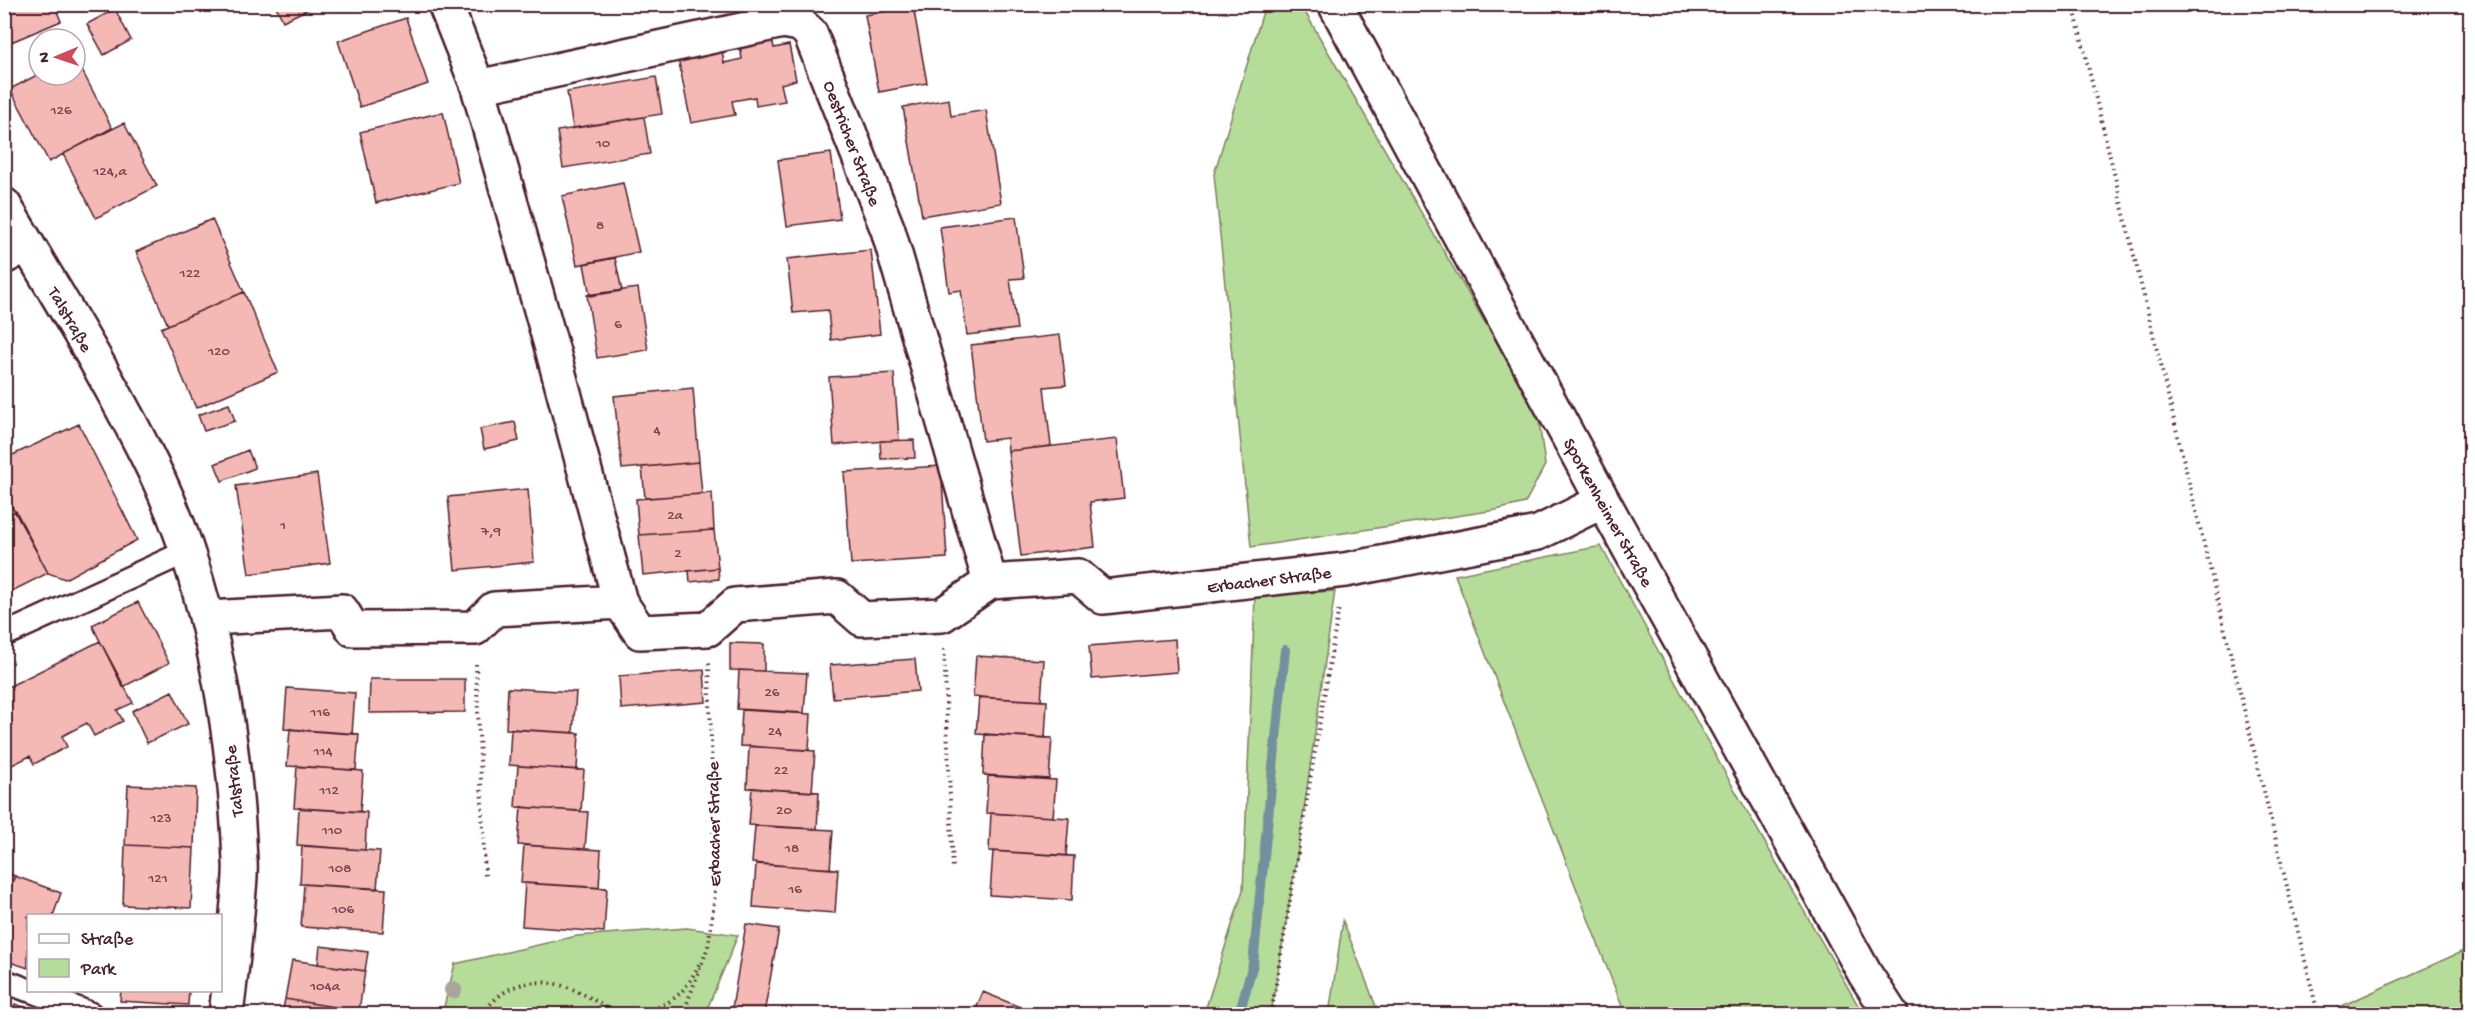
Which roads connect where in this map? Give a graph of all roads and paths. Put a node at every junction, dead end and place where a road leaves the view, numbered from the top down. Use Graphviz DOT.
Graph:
graph roads {
  1 [pos="445,4"];
  2 [pos="1335,4"];
  3 [pos="2073,4"];
  4 [pos="478,87"];
  5 [pos="4,205"];
  6 [pos="17,256"];
  7 [pos="1603,501"];
  8 [pos="188,551"];
  9 [pos="1345,570"];
  10 [pos="990,582"];
  11 [pos="620,602"];
  12 [pos="942,615"];
  13 [pos="207,618"];
  14 [pos="475,628"];
  15 [pos="708,629"];
  16 [pos="4,635"];
  17 [pos="953,870"];
  18 [pos="485,876"];
  19 [pos="708,946"];
  20 [pos="4,981"];
  21 [pos="27,989"];
  22 [pos="34,992"];
  23 [pos="91,1014"];
  24 [pos="226,1014"];
  25 [pos="483,1014"];
  26 [pos="613,1014"];
  27 [pos="641,1014"];
  28 [pos="683,1014"];
  29 [pos="1271,1014"];
  30 [pos="1891,1014"];
  31 [pos="2318,1014"];
  1 -- 4 [label="street"];
  2 -- 7 [label="street, Sporkenheimer Straße"];
  3 -- 31 [label="path"];
  4 -- 10 [label="street, Oestricher Straße"];
  4 -- 11 [label="street"];
  5 -- 6 [label="street, Talstraße"];
  6 -- 8 [label="street, Talstraße"];
  7 -- 9 [label="street, Erbacher Straße"];
  7 -- 30 [label="street, Sporkenheimer Straße"];
  8 -- 13 [label="street, Talstraße"];
  8 -- 16 [label="lane"];
  9 -- 10 [label="street, Erbacher Straße"];
  9 -- 29 [label="path"];
  10 -- 12 [label="street"];
  11 -- 14 [label="street"];
  11 -- 15 [label="street"];
  12 -- 15 [label="street"];
  12 -- 17 [label="path"];
  13 -- 14 [label="street"];
  13 -- 24 [label="street, Talstraße"];
  14 -- 18 [label="path"];
  15 -- 19 [label="path, Erbacher Straße"];
  19 -- 27 [label="path"];
  19 -- 28 [label="path, Erbacher Straße"];
  20 -- 21 [label="lane"];
  22 -- 23 [label="lane"];
  25 -- 26 [label="path"];
}
